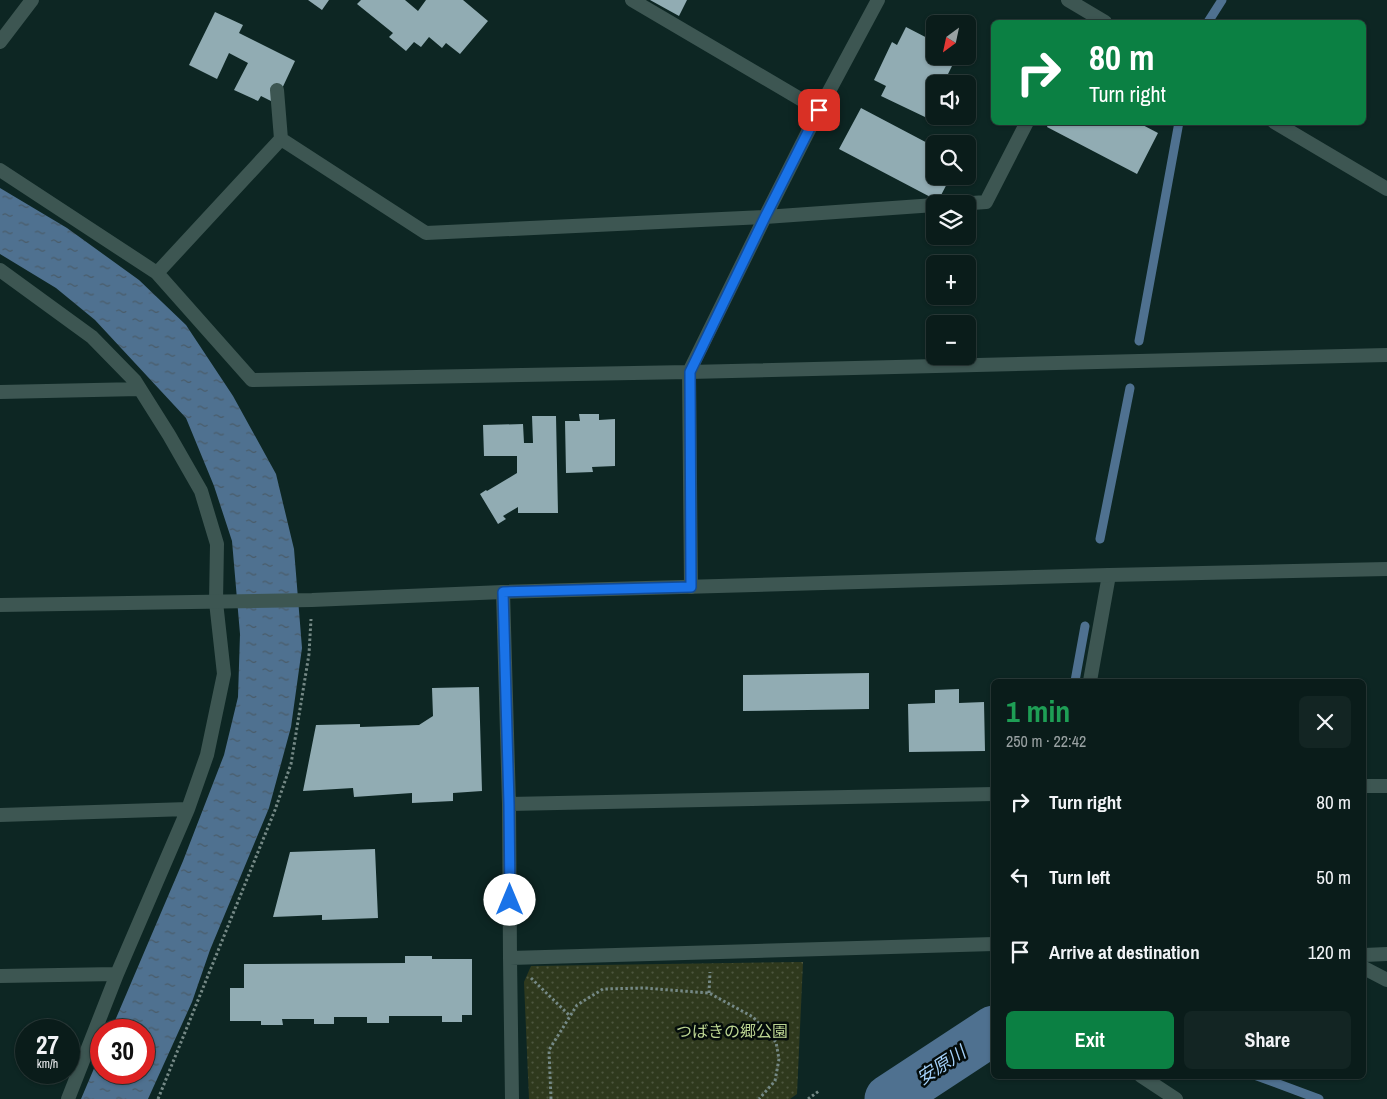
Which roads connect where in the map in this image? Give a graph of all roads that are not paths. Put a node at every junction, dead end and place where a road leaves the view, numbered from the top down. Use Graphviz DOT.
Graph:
graph roads {
  1 [pos="32,0"];
  2 [pos="632,0"];
  3 [pos="878,0"];
  4 [pos="1068,0"];
  5 [pos="1082,16"];
  6 [pos="1097,20"];
  7 [pos="0,42"];
  8 [pos="278,90"];
  9 [pos="819,110"];
  10 [pos="1025,125"];
  11 [pos="1279,125"];
  12 [pos="281,139"];
  13 [pos="0,170"];
  14 [pos="1387,189"];
  15 [pos="976,203"];
  16 [pos="926,206"];
  17 [pos="765,217"];
  18 [pos="0,270"];
  19 [pos="156,273"];
  20 [pos="1387,355"];
  21 [pos="690,372"];
  22 [pos="140,389"];
  23 [pos="0,392"];
  24 [pos="1387,569"];
  25 [pos="1109,574"];
  26 [pos="691,587"];
  27 [pos="503,592"];
  28 [pos="216,602"];
  29 [pos="0,605"];
  30 [pos="1090,679"];
  31 [pos="1366,786"];
  32 [pos="1387,786"];
  33 [pos="991,794"];
  34 [pos="509,804"];
  35 [pos="188,808"];
  36 [pos="0,815"];
  37 [pos="991,944"];
  38 [pos="1366,954"];
  39 [pos="1387,954"];
  40 [pos="510,958"];
  41 [pos="1366,969"];
  42 [pos="117,974"];
  43 [pos="0,976"];
  44 [pos="1387,980"];
  45 [pos="1146,1079"];
  46 [pos="68,1099"];
  47 [pos="512,1099"];
  48 [pos="1176,1099"];
  1 -- 7 [label="street"];
  2 -- 9 [label="street"];
  3 -- 9 [label="street"];
  4 -- 5 [label="street"];
  5 -- 6 [label="street"];
  8 -- 12 [label="street"];
  9 -- 17 [label="street"];
  10 -- 15 [label="street"];
  11 -- 14 [label="street"];
  12 -- 17 [label="street"];
  12 -- 19 [label="street"];
  13 -- 19 [label="street"];
  16 -- 17 [label="street"];
  17 -- 21 [label="street"];
  18 -- 22 [label="street"];
  19 -- 21 [label="street"];
  20 -- 21 [label="street"];
  21 -- 26 [label="street"];
  22 -- 23 [label="street"];
  22 -- 28 [label="street"];
  24 -- 25 [label="street"];
  25 -- 26 [label="street"];
  25 -- 30 [label="street"];
  26 -- 27 [label="street"];
  27 -- 28 [label="street"];
  27 -- 34 [label="street"];
  28 -- 29 [label="street"];
  28 -- 35 [label="street"];
  31 -- 32 [label="street"];
  33 -- 34 [label="street"];
  34 -- 40 [label="street"];
  35 -- 36 [label="street"];
  35 -- 42 [label="street"];
  37 -- 40 [label="street"];
  38 -- 39 [label="street"];
  40 -- 47 [label="street"];
  41 -- 44 [label="street"];
  42 -- 43 [label="street"];
  42 -- 46 [label="street"];
  45 -- 48 [label="street"];
}
